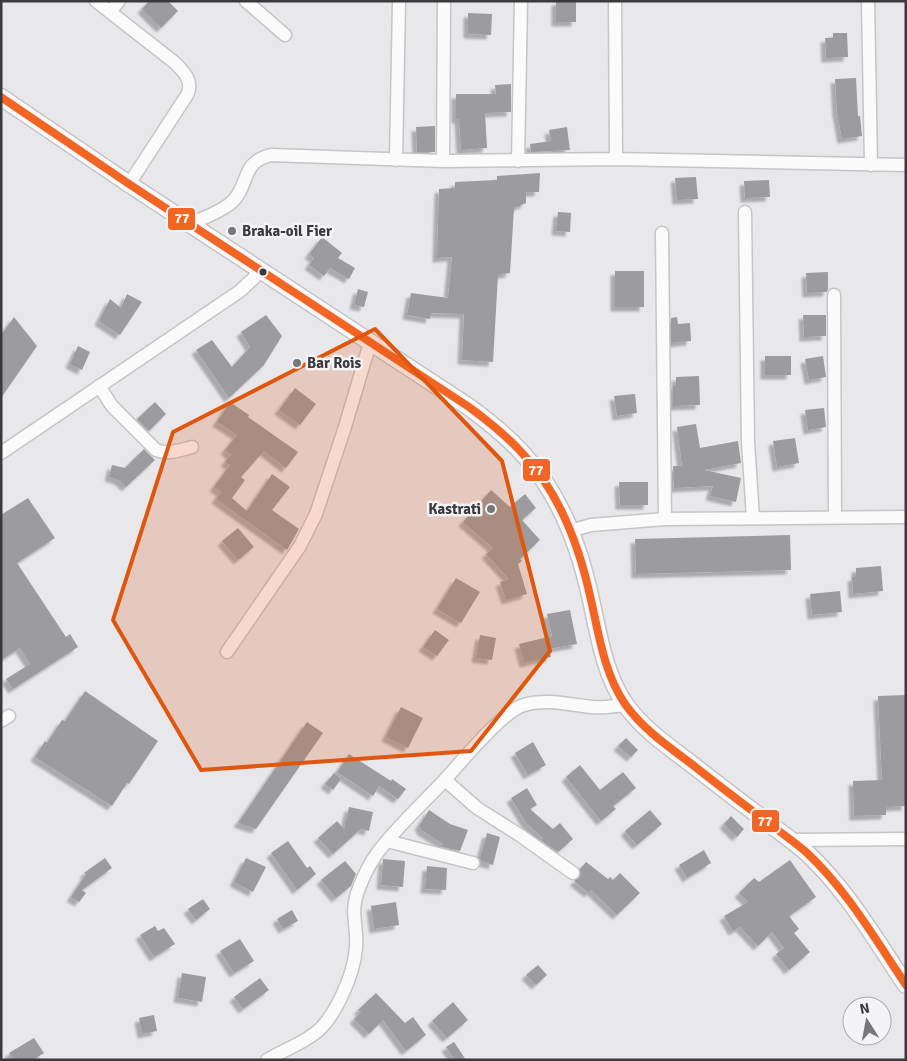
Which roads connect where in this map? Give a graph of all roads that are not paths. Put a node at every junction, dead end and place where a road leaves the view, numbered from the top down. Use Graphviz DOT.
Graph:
graph roads {
  1 [pos="96,1"];
  2 [pos="119,1"];
  3 [pos="246,1"];
  4 [pos="399,1"];
  5 [pos="444,1"];
  6 [pos="521,1"];
  7 [pos="614,1"];
  8 [pos="868,1"];
  9 [pos="110,12"];
  10 [pos="285,35"];
  11 [pos="1,97"];
  12 [pos="616,159"];
  13 [pos="396,160"];
  14 [pos="518,161"];
  15 [pos="443,162"];
  16 [pos="871,165"];
  17 [pos="906,165"];
  18 [pos="129,184"];
  19 [pos="745,212"];
  20 [pos="189,224"];
  21 [pos="662,233"];
  22 [pos="259,269"];
  23 [pos="834,295"];
  24 [pos="370,342"];
  25 [pos="99,386"];
  26 [pos="192,447"];
  27 [pos="1,453"];
  28 [pos="906,517"];
  29 [pos="754,518"];
  30 [pos="835,518"];
  31 [pos="665,519"];
  32 [pos="570,531"];
  33 [pos="227,652"];
  34 [pos="626,705"];
  35 [pos="445,780"];
  36 [pos="906,839"];
  37 [pos="791,840"];
  38 [pos="387,841"];
  39 [pos="473,863"];
  40 [pos="573,873"];
  41 [pos="906,985"];
  42 [pos="267,1060"];
  1 -- 9 [label="street"];
  2 -- 9 [label="street"];
  3 -- 10 [label="street"];
  4 -- 13 [label="street"];
  5 -- 15 [label="street"];
  6 -- 14 [label="street"];
  7 -- 12 [label="street"];
  8 -- 16 [label="street"];
  9 -- 18 [label="street"];
  11 -- 18 [label="main road"];
  12 -- 14 [label="street"];
  12 -- 16 [label="street"];
  13 -- 15 [label="street"];
  13 -- 20 [label="street"];
  14 -- 15 [label="street"];
  16 -- 17 [label="street"];
  18 -- 20 [label="main road"];
  19 -- 29 [label="street"];
  20 -- 22 [label="main road"];
  21 -- 31 [label="street"];
  22 -- 24 [label="main road"];
  22 -- 25 [label="street"];
  23 -- 30 [label="street"];
  24 -- 32 [label="main road"];
  24 -- 33 [label="street"];
  25 -- 26 [label="street"];
  25 -- 27 [label="street"];
  28 -- 30 [label="street"];
  29 -- 30 [label="street"];
  29 -- 31 [label="street"];
  31 -- 32 [label="street"];
  32 -- 34 [label="main road"];
  34 -- 35 [label="street"];
  34 -- 37 [label="main road"];
  35 -- 38 [label="street"];
  35 -- 40 [label="street"];
  36 -- 37 [label="street"];
  37 -- 41 [label="main road"];
  38 -- 39 [label="street"];
  38 -- 42 [label="street"];
}
